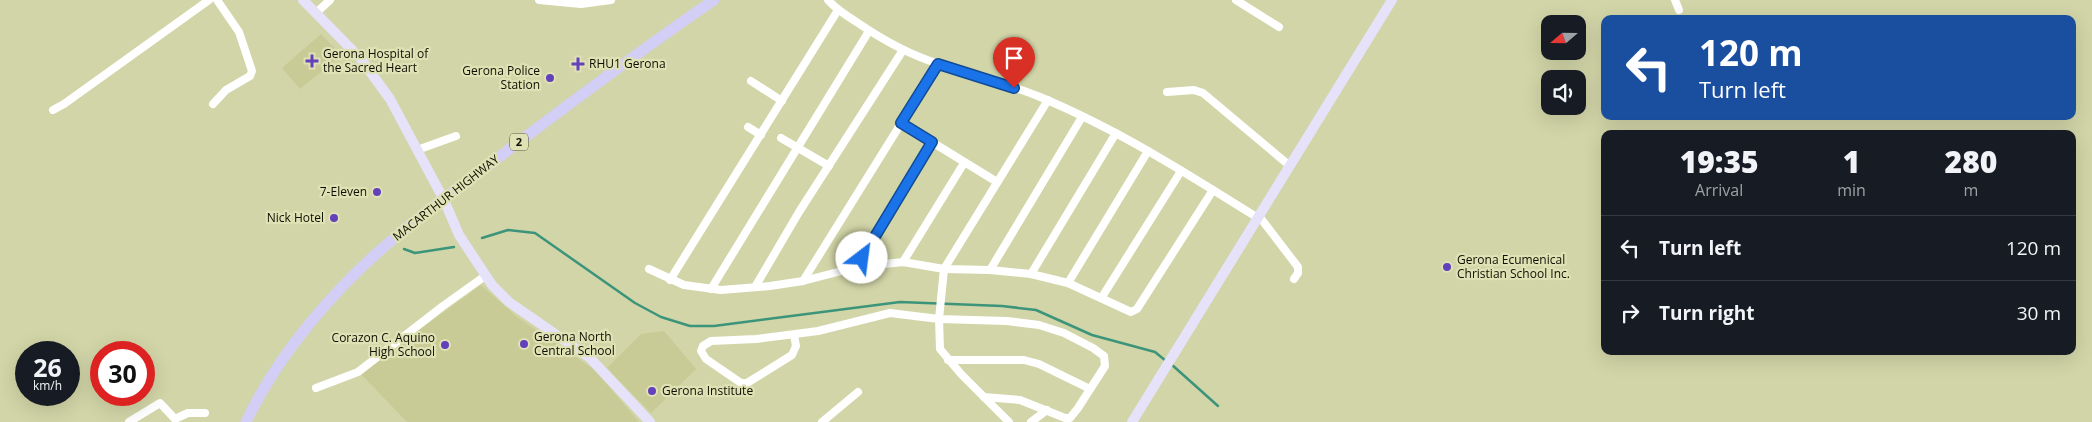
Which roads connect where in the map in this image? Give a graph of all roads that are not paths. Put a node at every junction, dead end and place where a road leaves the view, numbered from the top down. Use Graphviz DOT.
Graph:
graph roads {
  1 [pos="209,0"];
  2 [pos="217,0"];
  3 [pos="303,0"];
  4 [pos="330,0"];
  5 [pos="539,0"];
  6 [pos="611,0"];
  7 [pos="828,0"];
  8 [pos="1236,0"];
  9 [pos="1392,0"];
  10 [pos="1675,0"];
  11 [pos="581,2"];
  12 [pos="708,2"];
  13 [pos="838,10"];
  14 [pos="1679,10"];
  15 [pos="317,12"];
  16 [pos="1279,27"];
  17 [pos="870,31"];
  18 [pos="902,50"];
  19 [pos="938,64"];
  20 [pos="751,80"];
  21 [pos="1167,92"];
  22 [pos="1048,100"];
  23 [pos="782,101"];
  24 [pos="213,104"];
  25 [pos="52,110"];
  26 [pos="1082,118"];
  27 [pos="901,123"];
  28 [pos="748,127"];
  29 [pos="1116,133"];
  30 [pos="761,135"];
  31 [pos="456,136"];
  32 [pos="781,138"];
  33 [pos="932,142"];
  34 [pos="797,148"];
  35 [pos="417,150"];
  36 [pos="1148,151"];
  37 [pos="964,163"];
  38 [pos="829,166"];
  39 [pos="1290,166"];
  40 [pos="1181,171"];
  41 [pos="997,182"];
  42 [pos="1213,190"];
  43 [pos="444,200"];
  44 [pos="1259,217"];
  45 [pos="903,262"];
  46 [pos="857,267"];
  47 [pos="649,269"];
  48 [pos="944,269"];
  49 [pos="990,270"];
  50 [pos="1031,274"];
  51 [pos="485,276"];
  52 [pos="1294,279"];
  53 [pos="670,280"];
  54 [pos="803,281"];
  55 [pos="1068,283"];
  56 [pos="756,287"];
  57 [pos="711,289"];
  58 [pos="1102,297"];
  59 [pos="940,316"];
  60 [pos="794,335"];
  61 [pos="948,360"];
  62 [pos="316,388"];
  63 [pos="1090,389"];
  64 [pos="858,392"];
  65 [pos="984,397"];
  66 [pos="1047,410"];
  67 [pos="205,413"];
  68 [pos="129,422"];
  69 [pos="246,422"];
  70 [pos="650,422"];
  71 [pos="822,422"];
  72 [pos="1009,422"];
  73 [pos="1031,422"];
  74 [pos="1132,422"];
  1 -- 25 [label="street"];
  2 -- 24 [label="street"];
  3 -- 15 [label="main road"];
  4 -- 15 [label="street"];
  5 -- 11 [label="street"];
  6 -- 11 [label="street"];
  7 -- 13 [label="street"];
  8 -- 16 [label="street"];
  9 -- 39 [label="main road"];
  10 -- 14 [label="street"];
  12 -- 43 [label="highway, MACARTHUR HIGHWAY / 2"];
  13 -- 17 [label="street"];
  13 -- 23 [label="street"];
  15 -- 35 [label="main road"];
  17 -- 18 [label="street"];
  17 -- 34 [label="street"];
  18 -- 19 [label="street"];
  18 -- 38 [label="street"];
  19 -- 22 [label="street"];
  19 -- 27 [label="street"];
  20 -- 23 [label="street"];
  21 -- 39 [label="street"];
  22 -- 26 [label="street"];
  22 -- 41 [label="street"];
  23 -- 30 [label="street"];
  26 -- 29 [label="street"];
  26 -- 49 [label="street"];
  27 -- 33 [label="street"];
  27 -- 54 [label="street"];
  28 -- 30 [label="street"];
  29 -- 36 [label="street"];
  29 -- 50 [label="street"];
  30 -- 53 [label="street"];
  31 -- 35 [label="street"];
  32 -- 34 [label="street"];
  33 -- 37 [label="street"];
  33 -- 46 [label="street"];
  34 -- 38 [label="street"];
  34 -- 57 [label="street"];
  35 -- 43 [label="main road"];
  36 -- 40 [label="street"];
  36 -- 55 [label="street"];
  37 -- 41 [label="street"];
  37 -- 45 [label="street"];
  38 -- 56 [label="street"];
  39 -- 44 [label="main road"];
  40 -- 42 [label="street"];
  40 -- 58 [label="street"];
  41 -- 48 [label="street"];
  42 -- 44 [label="street"];
  42 -- 58 [label="street"];
  43 -- 51 [label="main road"];
  43 -- 69 [label="highway, MACARTHUR HIGHWAY / 2"];
  44 -- 52 [label="street"];
  44 -- 74 [label="main road"];
  45 -- 46 [label="street"];
  45 -- 48 [label="street"];
  46 -- 54 [label="street"];
  47 -- 53 [label="street"];
  48 -- 49 [label="street"];
  48 -- 59 [label="street"];
  49 -- 50 [label="street"];
  50 -- 55 [label="street"];
  51 -- 62 [label="street"];
  51 -- 70 [label="main road"];
  53 -- 57 [label="street"];
  54 -- 56 [label="street"];
  55 -- 58 [label="street"];
  56 -- 57 [label="street"];
  59 -- 60 [label="street"];
  59 -- 61 [label="street"];
  59 -- 63 [label="street"];
  60 -- 60 [label="street"];
  61 -- 63 [label="street"];
  61 -- 65 [label="street"];
  63 -- 66 [label="street"];
  64 -- 71 [label="street"];
  65 -- 66 [label="street"];
  65 -- 72 [label="street"];
  66 -- 73 [label="street"];
  67 -- 68 [label="street"];
}
